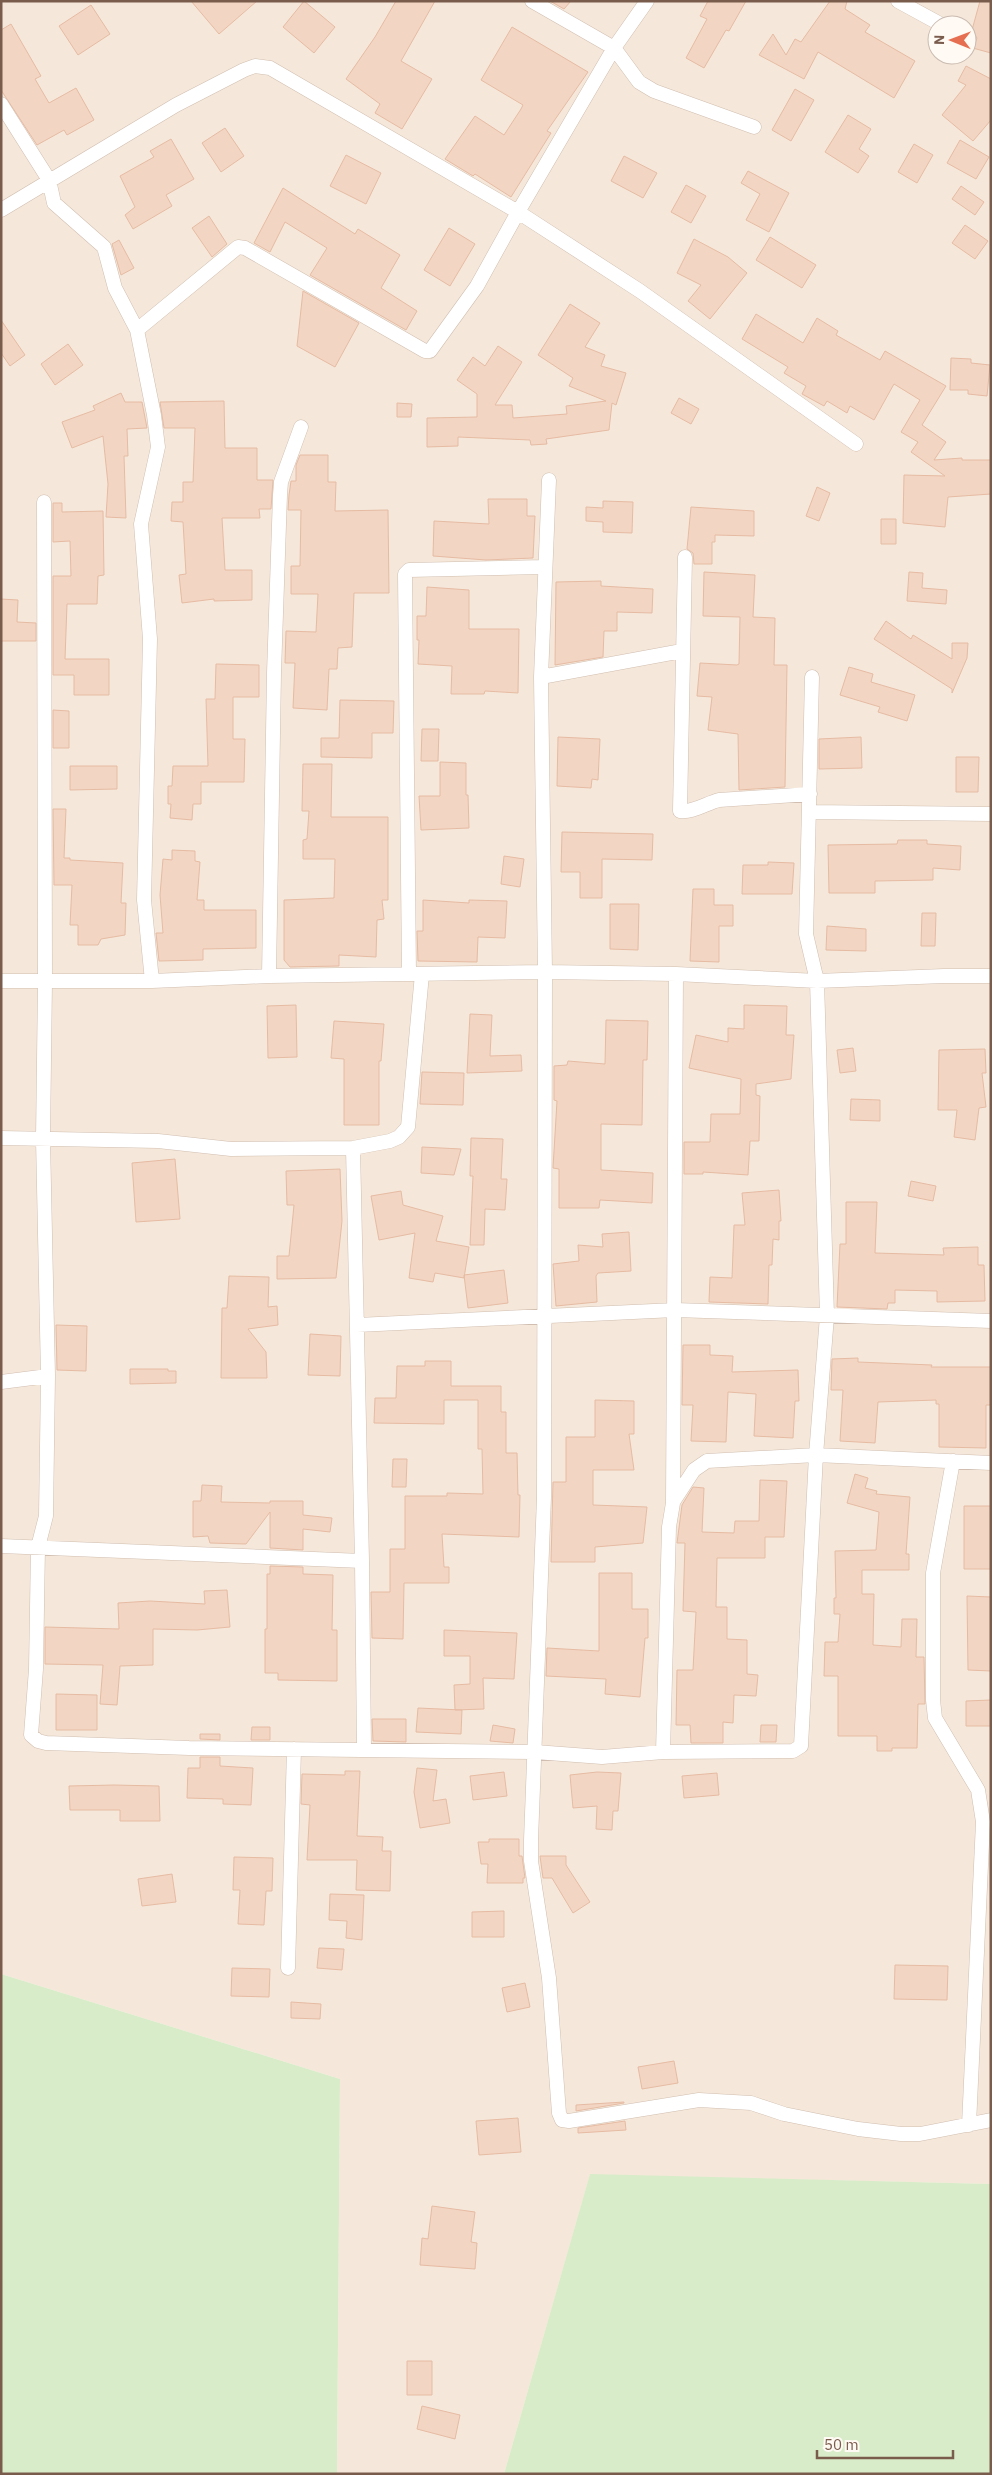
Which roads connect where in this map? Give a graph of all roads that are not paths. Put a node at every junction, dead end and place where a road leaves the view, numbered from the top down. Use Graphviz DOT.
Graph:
graph roads {
  1 [pos="532,1"];
  2 [pos="648,1"];
  3 [pos="898,1"];
  4 [pos="927,17"];
  5 [pos="614,48"];
  6 [pos="1,104"];
  7 [pos="754,127"];
  8 [pos="49,180"];
  9 [pos="1,210"];
  10 [pos="518,212"];
  11 [pos="136,330"];
  12 [pos="301,427"];
  13 [pos="856,444"];
  14 [pos="549,480"];
  15 [pos="44,502"];
  16 [pos="685,557"];
  17 [pos="545,567"];
  18 [pos="682,652"];
  19 [pos="541,677"];
  20 [pos="812,677"];
  21 [pos="810,794"];
  22 [pos="810,812"];
  23 [pos="991,814"];
  24 [pos="545,972"];
  25 [pos="415,974"];
  26 [pos="676,974"];
  27 [pos="269,976"];
  28 [pos="991,976"];
  29 [pos="1,980"];
  30 [pos="45,981"];
  31 [pos="152,981"];
  32 [pos="817,982"];
  33 [pos="1,1138"];
  34 [pos="43,1139"];
  35 [pos="352,1148"];
  36 [pos="675,1310"];
  37 [pos="543,1315"];
  38 [pos="827,1316"];
  39 [pos="991,1321"];
  40 [pos="357,1325"];
  41 [pos="48,1376"];
  42 [pos="1,1382"];
  43 [pos="816,1455"];
  44 [pos="953,1461"];
  45 [pos="991,1463"];
  46 [pos="673,1503"];
  47 [pos="1,1546"];
  48 [pos="38,1547"];
  49 [pos="362,1561"];
  50 [pos="294,1750"];
  51 [pos="364,1750"];
  52 [pos="535,1752"];
  53 [pos="662,1752"];
  54 [pos="288,1968"];
  55 [pos="991,2120"];
  56 [pos="969,2124"];
  1 -- 5 [label="street"];
  2 -- 5 [label="street"];
  3 -- 4 [label="street"];
  5 -- 7 [label="street"];
  5 -- 10 [label="street"];
  6 -- 8 [label="street"];
  8 -- 9 [label="street"];
  8 -- 10 [label="street"];
  8 -- 11 [label="street"];
  10 -- 11 [label="street"];
  10 -- 13 [label="street"];
  11 -- 31 [label="street"];
  12 -- 27 [label="street"];
  14 -- 17 [label="street"];
  15 -- 30 [label="street"];
  16 -- 18 [label="street"];
  17 -- 19 [label="street"];
  17 -- 25 [label="street"];
  18 -- 19 [label="street"];
  18 -- 21 [label="street"];
  19 -- 24 [label="street"];
  20 -- 21 [label="street"];
  21 -- 22 [label="street"];
  22 -- 23 [label="street"];
  22 -- 32 [label="street"];
  24 -- 25 [label="street"];
  24 -- 26 [label="street"];
  24 -- 37 [label="street"];
  25 -- 27 [label="street"];
  25 -- 35 [label="street"];
  26 -- 32 [label="street"];
  26 -- 36 [label="street"];
  27 -- 31 [label="street"];
  28 -- 32 [label="street"];
  29 -- 30 [label="street"];
  30 -- 31 [label="street"];
  30 -- 34 [label="street"];
  32 -- 38 [label="street"];
  33 -- 34 [label="street"];
  34 -- 35 [label="street"];
  34 -- 41 [label="street"];
  35 -- 40 [label="street"];
  36 -- 37 [label="street"];
  36 -- 38 [label="street"];
  36 -- 46 [label="street"];
  37 -- 40 [label="street"];
  37 -- 52 [label="street"];
  38 -- 39 [label="street"];
  38 -- 43 [label="street"];
  40 -- 49 [label="street"];
  41 -- 42 [label="street"];
  41 -- 48 [label="street"];
  43 -- 44 [label="street"];
  43 -- 46 [label="street"];
  43 -- 53 [label="street"];
  44 -- 45 [label="street"];
  44 -- 56 [label="street"];
  46 -- 53 [label="street"];
  47 -- 48 [label="street"];
  48 -- 49 [label="street"];
  48 -- 50 [label="street"];
  49 -- 51 [label="street"];
  50 -- 51 [label="street"];
  50 -- 54 [label="street"];
  51 -- 52 [label="street"];
  52 -- 53 [label="street"];
  52 -- 56 [label="street"];
  55 -- 56 [label="street"];
}
